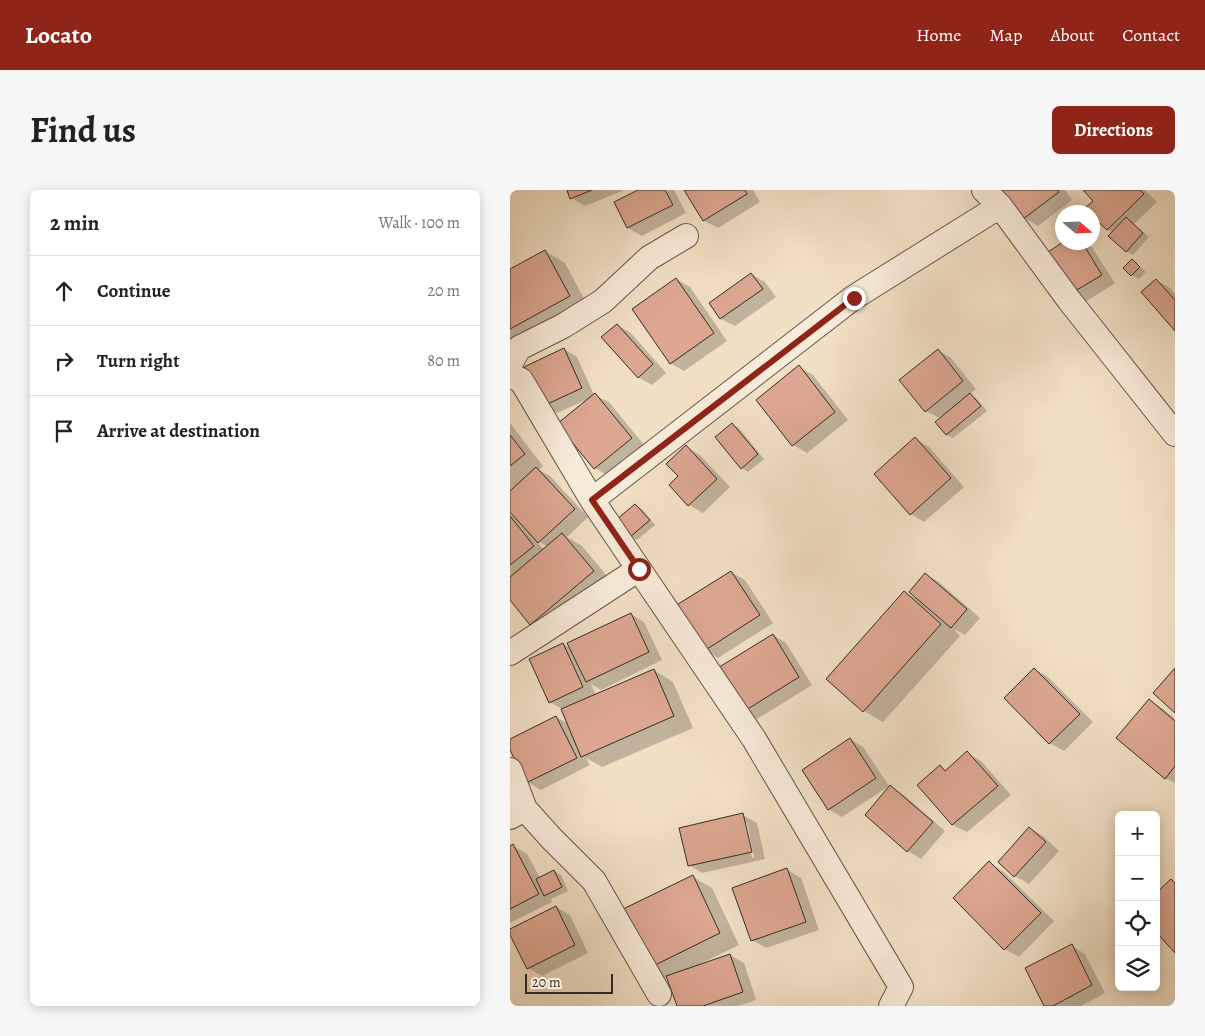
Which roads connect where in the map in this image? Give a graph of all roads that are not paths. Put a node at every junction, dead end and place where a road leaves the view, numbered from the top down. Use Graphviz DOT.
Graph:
graph roads {
  1 [pos="992,198"];
  2 [pos="686,236"];
  3 [pos="510,364"];
  4 [pos="510,376"];
  5 [pos="1175,434"];
  6 [pos="592,500"];
  7 [pos="639,569"];
  8 [pos="510,653"];
  9 [pos="510,770"];
  10 [pos="517,813"];
  11 [pos="659,994"];
  12 [pos="890,1006"];
  1 -- 5 [label="street"];
  1 -- 6 [label="street"];
  2 -- 3 [label="street"];
  4 -- 6 [label="street"];
  6 -- 7 [label="street"];
  7 -- 8 [label="street"];
  7 -- 12 [label="street"];
  9 -- 10 [label="street"];
  10 -- 11 [label="street"];
}
